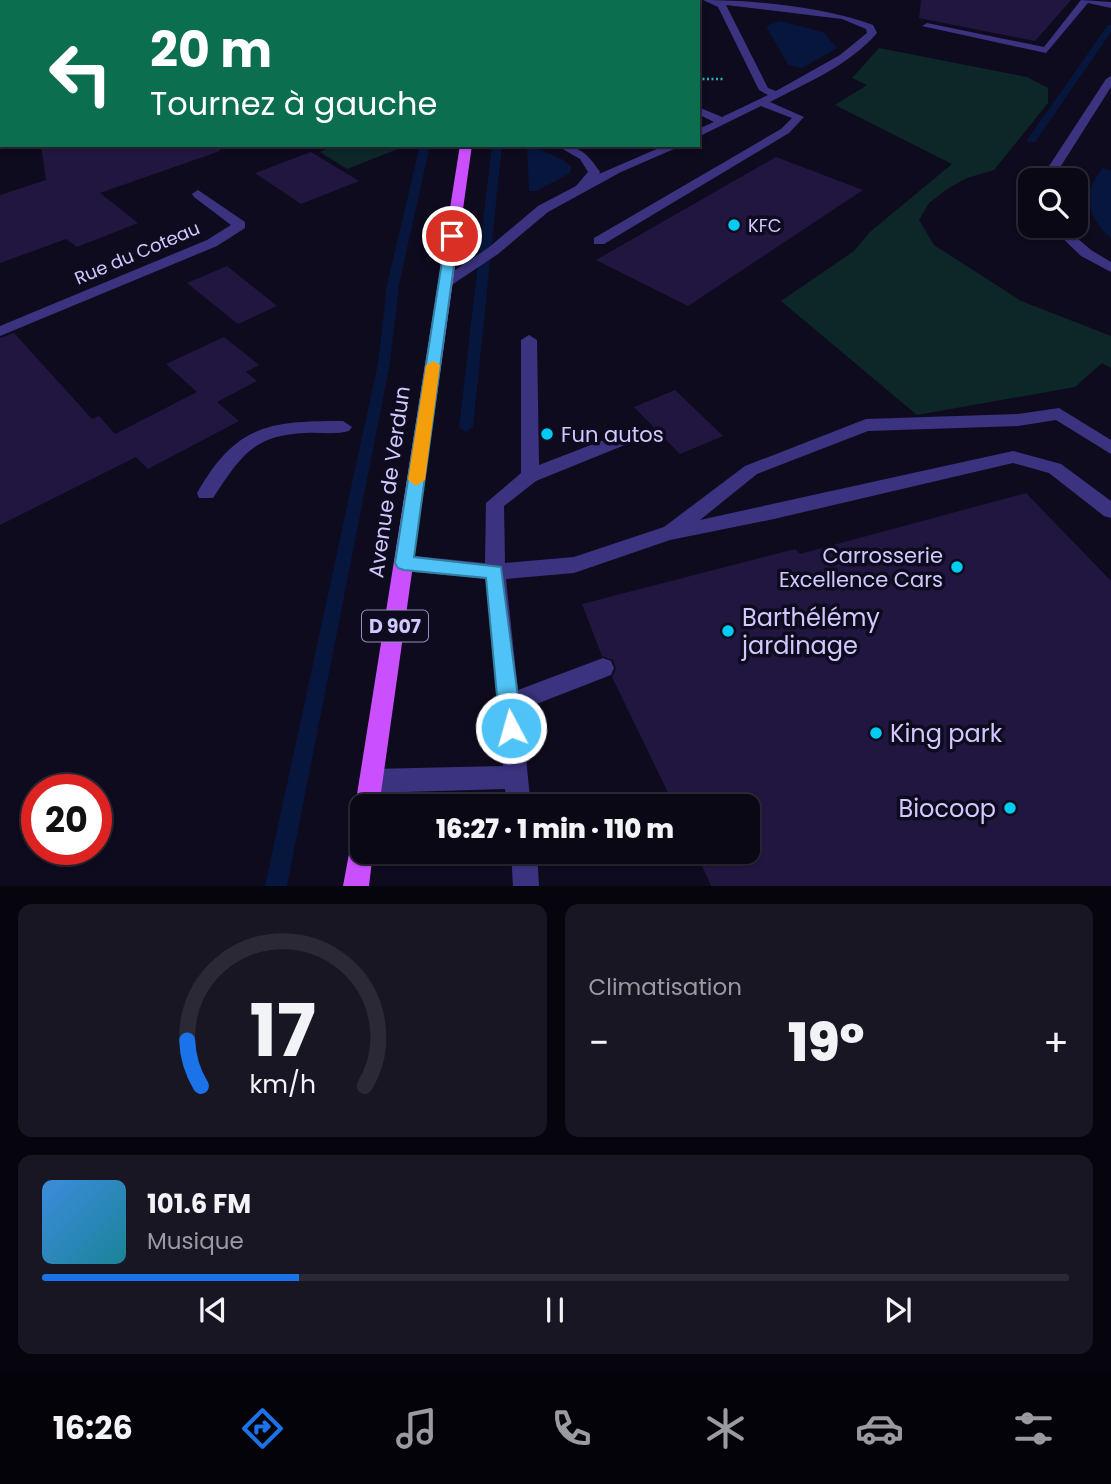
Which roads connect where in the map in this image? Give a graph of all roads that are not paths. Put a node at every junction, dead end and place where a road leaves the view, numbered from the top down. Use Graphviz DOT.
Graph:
graph roads {
  1 [pos="707,0"];
  2 [pos="1086,0"];
  3 [pos="717,1"];
  4 [pos="1111,5"];
  5 [pos="927,26"];
  6 [pos="1046,50"];
  7 [pos="1040,61"];
  8 [pos="1111,79"];
  9 [pos="775,94"];
  10 [pos="760,102"];
  11 [pos="700,111"];
  12 [pos="721,121"];
  13 [pos="700,133"];
  14 [pos="466,147"];
  15 [pos="566,147"];
  16 [pos="672,147"];
  17 [pos="1054,168"];
  18 [pos="579,188"];
  19 [pos="198,194"];
  20 [pos="1069,238"];
  21 [pos="599,241"];
  22 [pos="1111,268"];
  23 [pos="445,284"];
  24 [pos="0,331"];
  25 [pos="529,340"];
  26 [pos="343,427"];
  27 [pos="641,432"];
  28 [pos="1111,448"];
  29 [pos="530,476"];
  30 [pos="206,493"];
  31 [pos="1111,511"];
  32 [pos="669,533"];
  33 [pos="404,563"];
  34 [pos="495,572"];
  35 [pos="603,668"];
  36 [pos="509,704"];
  37 [pos="516,777"];
  38 [pos="371,782"];
  39 [pos="369,794"];
  40 [pos="518,794"];
  41 [pos="359,864"];
  42 [pos="525,864"];
  43 [pos="356,886"];
  44 [pos="526,886"];
  1 -- 3 [label="street"];
  2 -- 4 [label="street"];
  2 -- 6 [label="street"];
  3 -- 9 [label="street"];
  3 -- 9 [label="street"];
  5 -- 6 [label="street"];
  6 -- 7 [label="street"];
  8 -- 17 [label="street"];
  9 -- 10 [label="street"];
  10 -- 12 [label="street"];
  10 -- 21 [label="street"];
  11 -- 12 [label="street"];
  12 -- 13 [label="street"];
  14 -- 23 [label="main road, Avenue de Verdun / D 907"];
  15 -- 18 [label="street"];
  16 -- 18 [label="street"];
  18 -- 23 [label="street"];
  19 -- 24 [label="street, Rue du Coteau"];
  20 -- 22 [label="street"];
  23 -- 33 [label="main road, Avenue de Verdun / D 907"];
  25 -- 29 [label="street"];
  26 -- 30 [label="street"];
  27 -- 29 [label="street"];
  28 -- 32 [label="street"];
  29 -- 34 [label="street"];
  31 -- 32 [label="street"];
  32 -- 34 [label="street"];
  33 -- 34 [label="street"];
  33 -- 38 [label="main road, Avenue de Verdun / D 907"];
  34 -- 36 [label="street"];
  35 -- 36 [label="street"];
  36 -- 37 [label="street"];
  37 -- 38 [label="street"];
  37 -- 40 [label="street"];
  38 -- 39 [label="main road, Avenue de Verdun / D 907"];
  41 -- 43 [label="main road"];
  42 -- 44 [label="street"];
}
